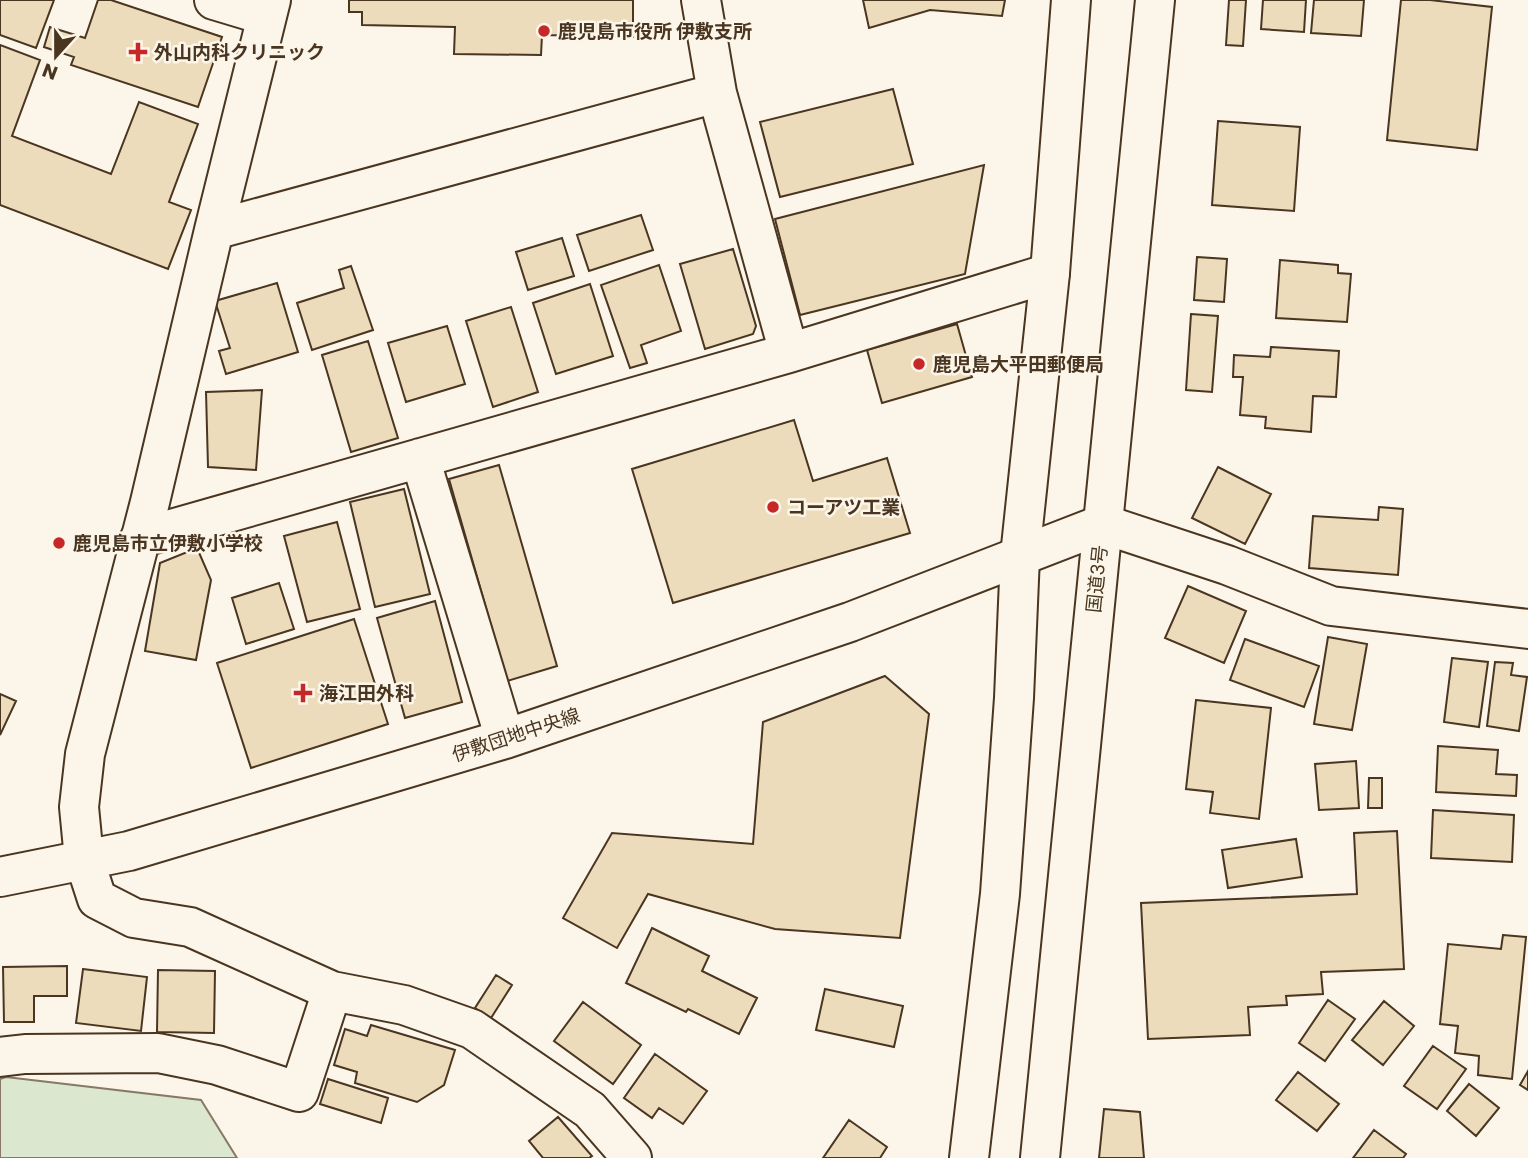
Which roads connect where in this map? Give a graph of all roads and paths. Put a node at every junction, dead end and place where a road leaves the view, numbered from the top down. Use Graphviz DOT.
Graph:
graph roads {
  1 [pos="214,0"];
  2 [pos="701,0"];
  3 [pos="1071,0"];
  4 [pos="1155,0"];
  5 [pos="269,8"];
  6 [pos="717,93"];
  7 [pos="214,230"];
  8 [pos="1050,273"];
  9 [pos="789,353"];
  10 [pos="420,458"];
  11 [pos="1103,524"];
  12 [pos="140,538"];
  13 [pos="1020,556"];
  14 [pos="1528,629"];
  15 [pos="505,740"];
  16 [pos="84,859"];
  17 [pos="0,877"];
  18 [pos="332,992"];
  19 [pos="0,1057"];
  20 [pos="632,1158"];
  21 [pos="969,1158"];
  22 [pos="1040,1158"];
  1 -- 5 [label="main road"];
  2 -- 6 [label="main road"];
  3 -- 8 [label="main road"];
  4 -- 11 [label="main road, 国道3号"];
  5 -- 7 [label="main road"];
  6 -- 7 [label="main road"];
  6 -- 9 [label="main road"];
  7 -- 12 [label="main road"];
  8 -- 9 [label="main road"];
  8 -- 13 [label="main road"];
  9 -- 10 [label="main road"];
  10 -- 12 [label="main road"];
  10 -- 15 [label="main road"];
  11 -- 13 [label="main road, 伊敷団地中央線"];
  11 -- 14 [label="main road"];
  11 -- 22 [label="main road, 国道3号"];
  12 -- 16 [label="main road"];
  13 -- 15 [label="main road, 伊敷団地中央線"];
  13 -- 21 [label="main road"];
  15 -- 16 [label="main road, 伊敷団地中央線"];
  16 -- 17 [label="main road, 伊敷団地中央線"];
  16 -- 18 [label="main road"];
  18 -- 19 [label="main road"];
  18 -- 20 [label="main road"];
}
